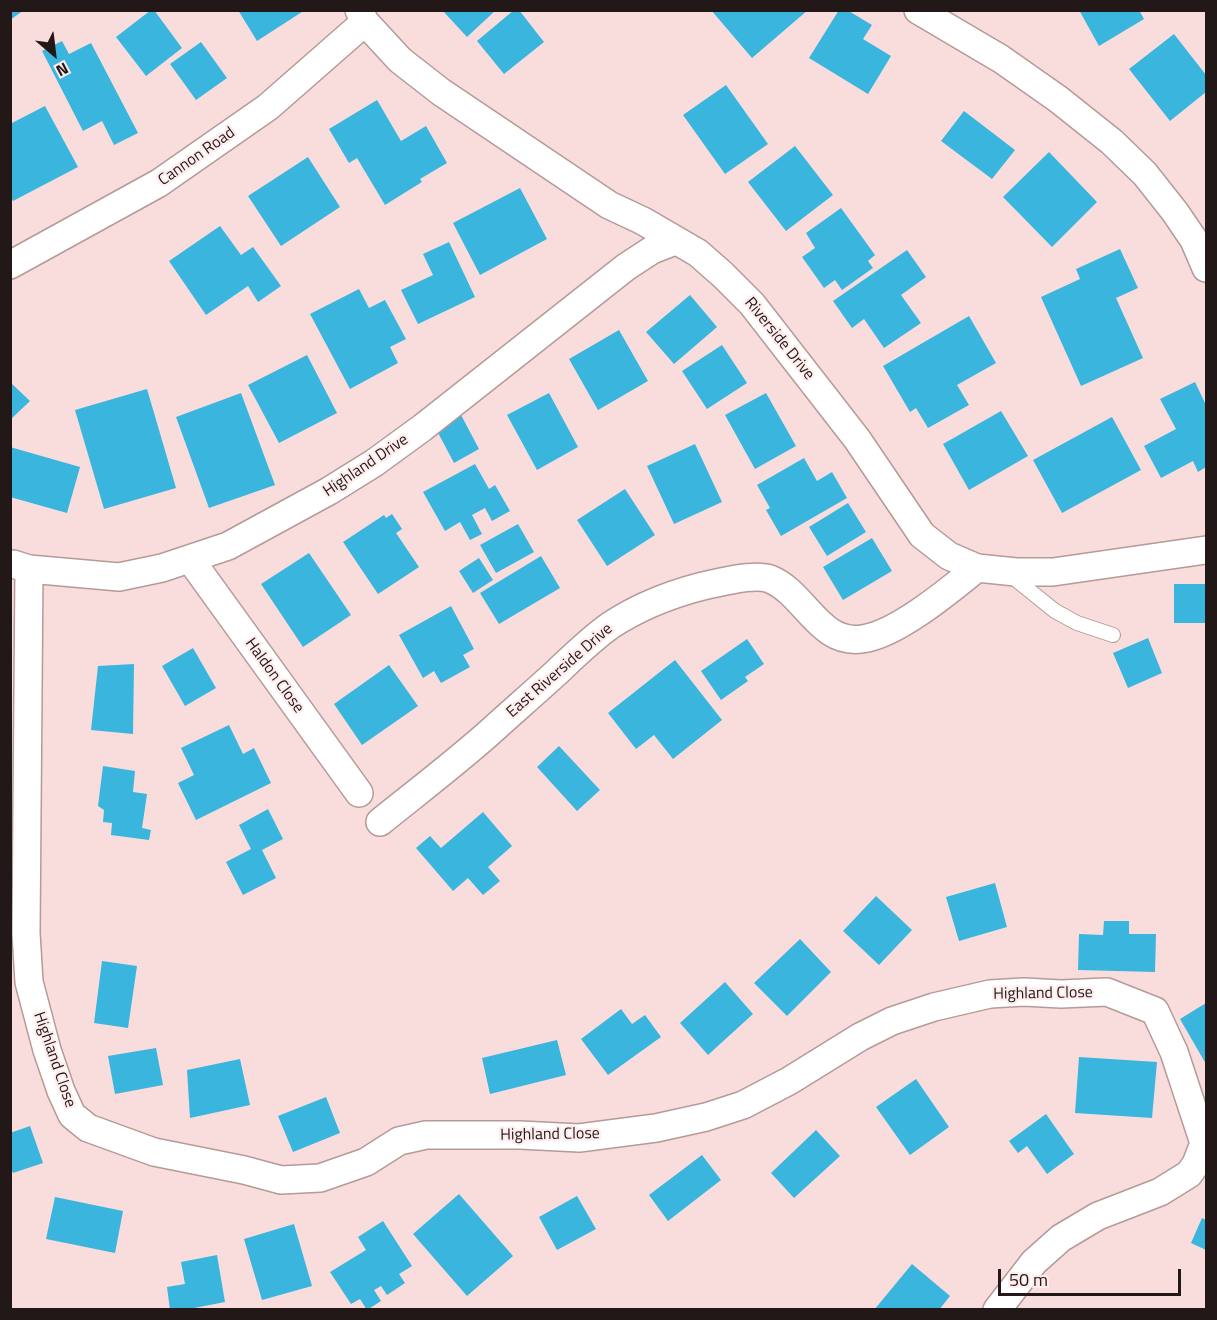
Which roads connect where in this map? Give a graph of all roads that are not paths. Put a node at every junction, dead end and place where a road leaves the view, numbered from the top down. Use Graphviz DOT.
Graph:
graph roads {
  1 [pos="918,10"];
  2 [pos="362,16"];
  3 [pos="675,241"];
  4 [pos="10,265"];
  5 [pos="1206,268"];
  6 [pos="1206,550"];
  7 [pos="190,559"];
  8 [pos="20,566"];
  9 [pos="977,568"];
  10 [pos="1005,571"];
  11 [pos="1113,635"];
  12 [pos="359,793"];
  13 [pos="380,822"];
  14 [pos="997,1310"];
  1 -- 5 [label="street"];
  2 -- 3 [label="street, Riverside Drive"];
  2 -- 4 [label="street, Cannon Road"];
  3 -- 7 [label="street, Highland Drive"];
  3 -- 9 [label="street, Riverside Drive"];
  6 -- 10 [label="street, Riverside Drive"];
  7 -- 8 [label="street, Highland Drive"];
  7 -- 12 [label="street, Haldon Close"];
  8 -- 14 [label="street, Highland Close"];
  9 -- 10 [label="street, Riverside Drive"];
  9 -- 13 [label="street, East Riverside Drive"];
  10 -- 11 [label="lane"];
}
